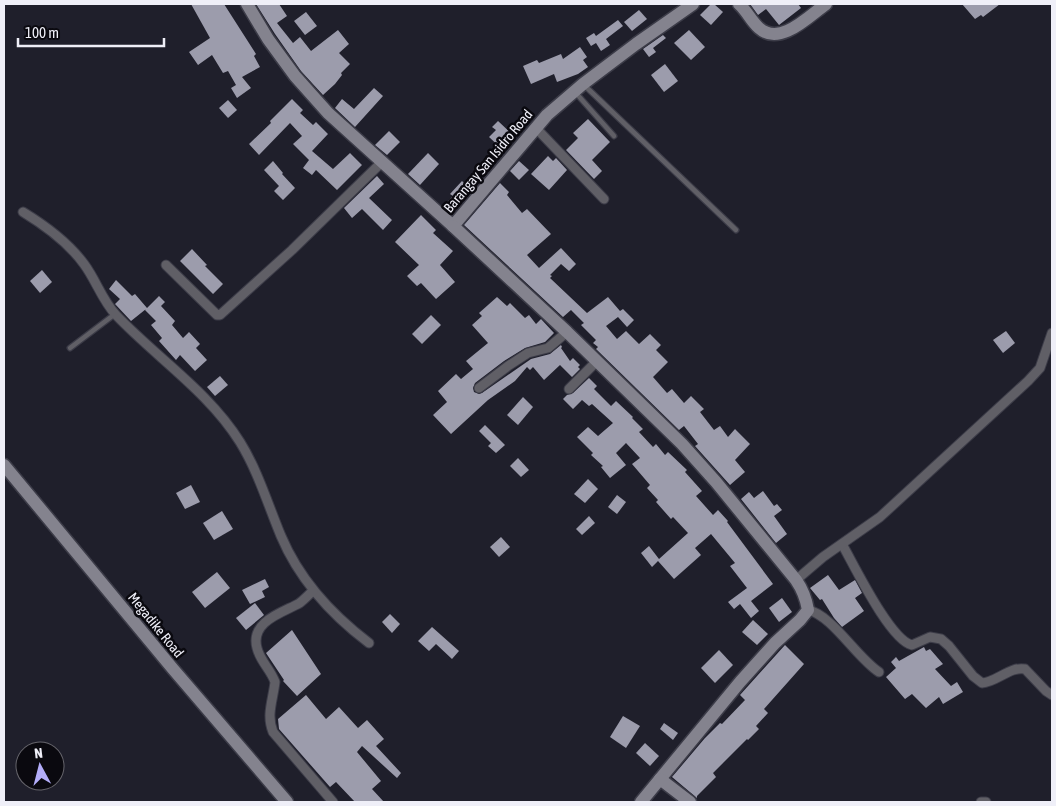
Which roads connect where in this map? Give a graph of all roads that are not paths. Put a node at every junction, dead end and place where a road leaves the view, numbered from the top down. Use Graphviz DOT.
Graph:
graph roads {
  1 [pos="247,4"];
  2 [pos="693,4"];
  3 [pos="739,4"];
  4 [pos="826,4"];
  5 [pos="579,88"];
  6 [pos="536,128"];
  7 [pos="614,136"];
  8 [pos="382,162"];
  9 [pos="604,200"];
  10 [pos="24,212"];
  11 [pos="453,226"];
  12 [pos="736,230"];
  13 [pos="166,265"];
  14 [pos="115,314"];
  15 [pos="566,332"];
  16 [pos="1052,333"];
  17 [pos="70,348"];
  18 [pos="596,362"];
  19 [pos="479,388"];
  20 [pos="569,389"];
  21 [pos="4,465"];
  22 [pos="842,544"];
  23 [pos="796,580"];
  24 [pos="313,592"];
  25 [pos="808,610"];
  26 [pos="369,644"];
  27 [pos="879,672"];
  28 [pos="1052,694"];
  29 [pos="660,779"];
  30 [pos="287,802"];
  31 [pos="333,802"];
  32 [pos="642,802"];
  33 [pos="690,802"];
  34 [pos="981,802"];
  35 [pos="986,802"];
  1 -- 8 [label="street, Barangay San Isidro Road"];
  2 -- 5 [label="street, Barangay San Isidro Road"];
  3 -- 4 [label="street"];
  5 -- 6 [label="street, Barangay San Isidro Road"];
  5 -- 7 [label="lane"];
  5 -- 12 [label="lane"];
  6 -- 9 [label="street"];
  6 -- 11 [label="street, Barangay San Isidro Road"];
  8 -- 11 [label="street, Barangay San Isidro Road"];
  8 -- 13 [label="street"];
  10 -- 14 [label="street"];
  11 -- 15 [label="street"];
  14 -- 17 [label="lane"];
  14 -- 24 [label="street"];
  15 -- 18 [label="street"];
  15 -- 19 [label="street"];
  16 -- 22 [label="street"];
  18 -- 20 [label="street"];
  18 -- 23 [label="street"];
  21 -- 30 [label="street, Megadike Road"];
  22 -- 23 [label="street"];
  22 -- 28 [label="street"];
  23 -- 25 [label="street"];
  24 -- 26 [label="street"];
  24 -- 31 [label="street"];
  25 -- 27 [label="street"];
  25 -- 29 [label="street"];
  29 -- 32 [label="street"];
  29 -- 33 [label="street"];
  34 -- 35 [label="street"];
}
